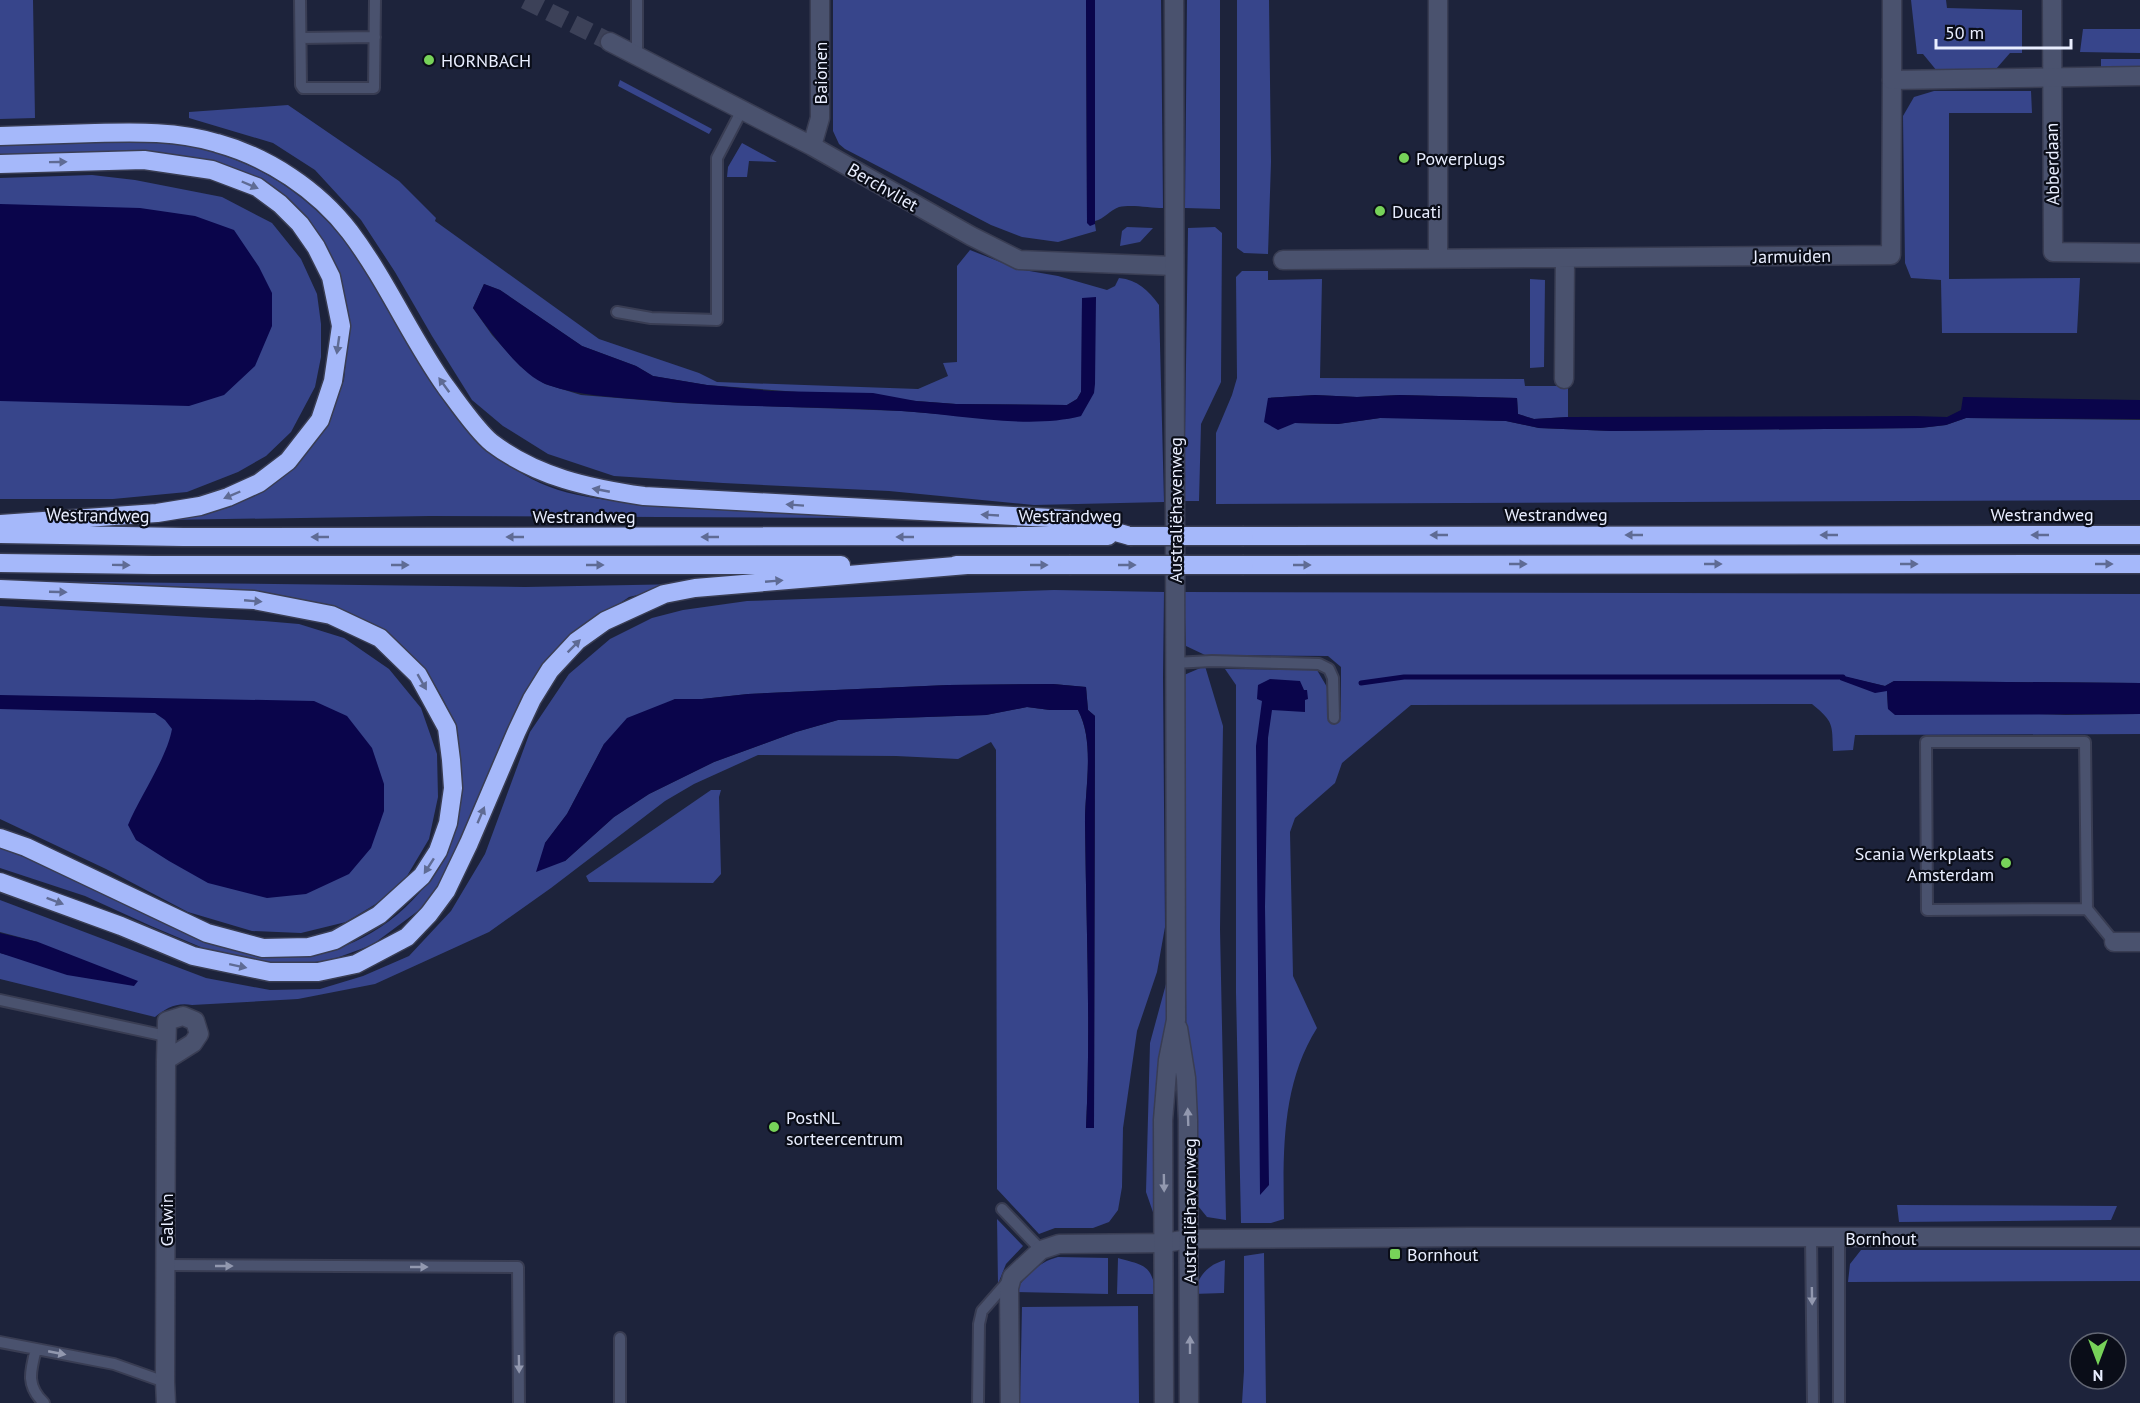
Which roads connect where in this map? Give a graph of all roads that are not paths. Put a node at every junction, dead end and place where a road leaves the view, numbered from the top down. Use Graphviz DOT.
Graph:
graph roads {
  1 [pos="300,0"];
  2 [pos="375,0"];
  3 [pos="637,0"];
  4 [pos="820,0"];
  5 [pos="1174,0"];
  6 [pos="1438,0"];
  7 [pos="1892,0"];
  8 [pos="2052,0"];
  9 [pos="301,38"];
  10 [pos="375,38"];
  11 [pos="609,42"];
  12 [pos="637,56"];
  13 [pos="2052,76"];
  14 [pos="2140,76"];
  15 [pos="1892,80"];
  16 [pos="742,110"];
  17 [pos="0,136"];
  18 [pos="812,146"];
  19 [pos="0,164"];
  20 [pos="2140,253"];
  21 [pos="1438,257"];
  22 [pos="1565,258"];
  23 [pos="1283,260"];
  24 [pos="1174,266"];
  25 [pos="617,312"];
  26 [pos="1564,379"];
  27 [pos="0,524"];
  28 [pos="1069,528"];
  29 [pos="0,534"];
  30 [pos="2140,535"];
  31 [pos="0,563"];
  32 [pos="2140,564"];
  33 [pos="967,565"];
  34 [pos="0,589"];
  35 [pos="1174,663"];
  36 [pos="1334,718"];
  37 [pos="0,838"];
  38 [pos="0,882"];
  39 [pos="2087,909"];
  40 [pos="2114,942"];
  41 [pos="2140,942"];
  42 [pos="0,1000"];
  43 [pos="1176,1020"];
  44 [pos="166,1036"];
  45 [pos="166,1060"];
  46 [pos="1002,1209"];
  47 [pos="1811,1237"];
  48 [pos="2140,1237"];
  49 [pos="1839,1238"];
  50 [pos="1189,1239"];
  51 [pos="1164,1243"];
  52 [pos="1041,1250"];
  53 [pos="166,1265"];
  54 [pos="1012,1277"];
  55 [pos="620,1338"];
  56 [pos="0,1342"];
  57 [pos="36,1349"];
  58 [pos="165,1382"];
  59 [pos="44,1403"];
  60 [pos="166,1403"];
  61 [pos="519,1403"];
  62 [pos="620,1403"];
  63 [pos="978,1403"];
  64 [pos="1010,1403"];
  65 [pos="1164,1403"];
  66 [pos="1189,1403"];
  67 [pos="1813,1403"];
  68 [pos="1839,1403"];
  1 -- 9 [label="lane"];
  2 -- 10 [label="lane"];
  3 -- 12 [label="lane"];
  4 -- 18 [label="street, Baionen"];
  5 -- 24 [label="street, Australiëhavenweg"];
  6 -- 21 [label="street"];
  7 -- 15 [label="street, Jarmuiden"];
  8 -- 13 [label="street, Abberdaan"];
  9 -- 10 [label="lane"];
  9 -- 10 [label="lane"];
  11 -- 12 [label="street, Berchvliet"];
  12 -- 16 [label="street, Berchvliet"];
  13 -- 14 [label="street"];
  13 -- 15 [label="street"];
  13 -- 20 [label="street, Abberdaan"];
  15 -- 22 [label="street, Jarmuiden"];
  16 -- 18 [label="street, Berchvliet"];
  16 -- 25 [label="lane"];
  28 -- 17 [label="highway, one-way"];
  18 -- 24 [label="street, Berchvliet"];
  19 -- 27 [label="highway, one-way"];
  21 -- 22 [label="street, Jarmuiden"];
  21 -- 23 [label="street, Jarmuiden"];
  22 -- 26 [label="street"];
  24 -- 35 [label="street, Australiëhavenweg"];
  28 -- 29 [label="highway, Westrandweg, one-way"];
  30 -- 28 [label="highway, Westrandweg, one-way, bridge"];
  31 -- 33 [label="highway, one-way"];
  33 -- 32 [label="highway, one-way, bridge"];
  38 -- 33 [label="highway, one-way"];
  34 -- 37 [label="highway, one-way"];
  35 -- 36 [label="lane"];
  35 -- 43 [label="street, Australiëhavenweg"];
  39 -- 39 [label="lane"];
  39 -- 40 [label="lane"];
  40 -- 41 [label="street"];
  42 -- 44 [label="lane"];
  50 -- 43 [label="street, Australiëhavenweg, one-way"];
  43 -- 51 [label="street, Australiëhavenweg, one-way"];
  44 -- 45 [label="street, Galwin"];
  44 -- 45 [label="street"];
  45 -- 53 [label="street, Galwin"];
  46 -- 52 [label="lane"];
  47 -- 49 [label="street, Bornhout"];
  47 -- 50 [label="street, Bornhout"];
  47 -- 67 [label="lane, one-way"];
  48 -- 49 [label="street, Bornhout"];
  49 -- 68 [label="lane"];
  50 -- 51 [label="street, Bornhout"];
  66 -- 50 [label="street, Australiëhavenweg, one-way"];
  51 -- 52 [label="street, Australiëhavenweg"];
  51 -- 65 [label="street, Australiëhavenweg"];
  52 -- 54 [label="street"];
  53 -- 58 [label="street, Galwin"];
  53 -- 61 [label="lane, one-way"];
  54 -- 63 [label="lane"];
  54 -- 64 [label="street"];
  55 -- 62 [label="lane"];
  56 -- 57 [label="lane"];
  57 -- 58 [label="lane, one-way"];
  57 -- 59 [label="lane"];
  58 -- 60 [label="street, Galwin"];
}
